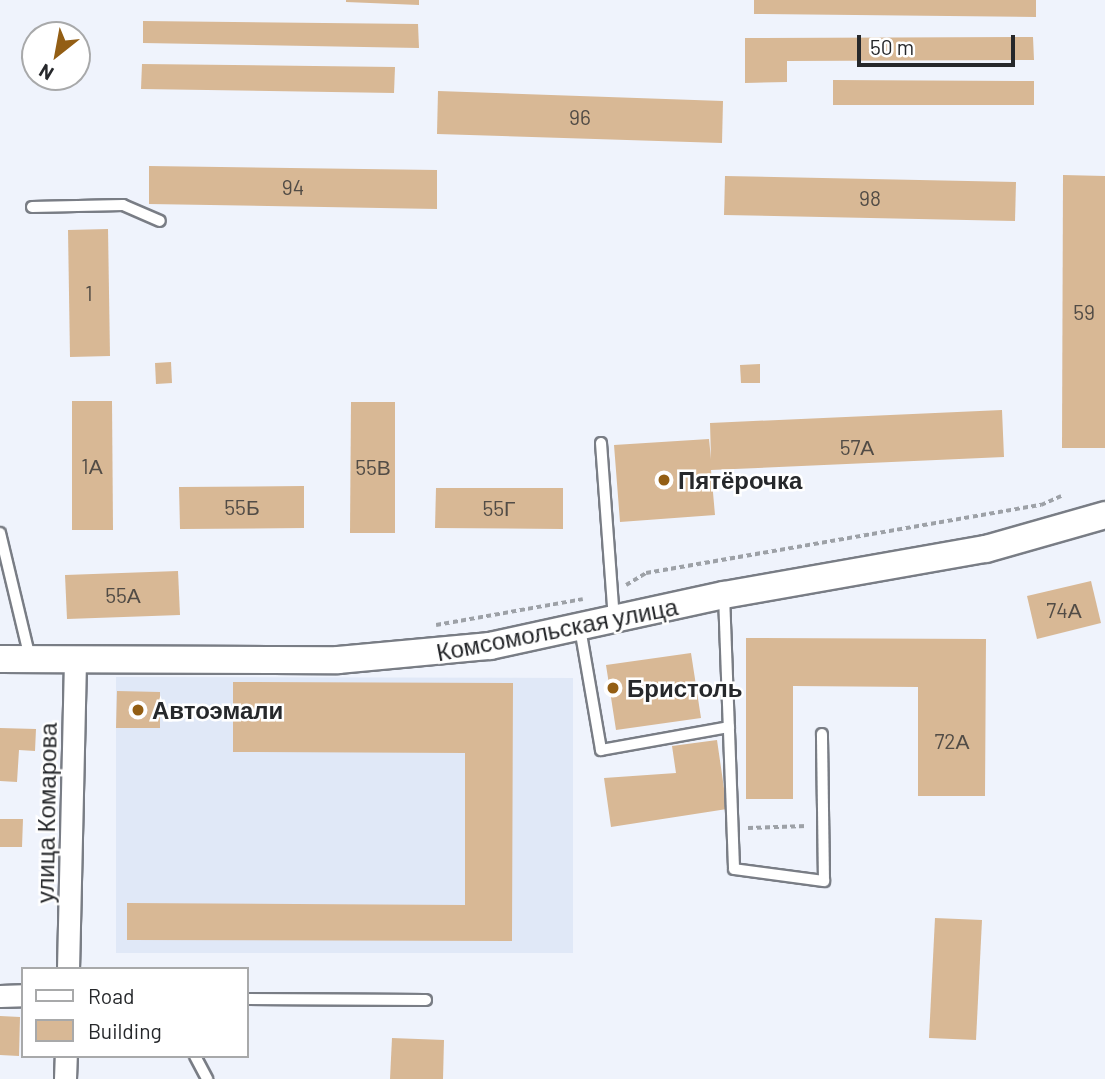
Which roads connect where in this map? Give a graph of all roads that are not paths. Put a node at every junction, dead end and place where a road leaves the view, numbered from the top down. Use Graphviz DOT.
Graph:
graph roads {
  1 [pos="32,207"];
  2 [pos="160,220"];
  3 [pos="601,443"];
  4 [pos="1105,515"];
  5 [pos="0,533"];
  6 [pos="724,595"];
  7 [pos="613,608"];
  8 [pos="580,628"];
  9 [pos="30,658"];
  10 [pos="0,659"];
  11 [pos="75,659"];
  12 [pos="729,727"];
  13 [pos="822,734"];
  14 [pos="68,967"];
  15 [pos="21,995"];
  16 [pos="0,996"];
  17 [pos="248,999"];
  18 [pos="426,1000"];
  19 [pos="66,1058"];
  20 [pos="196,1058"];
  21 [pos="65,1079"];
  22 [pos="207,1079"];
  1 -- 2 [label="lane"];
  3 -- 7 [label="lane"];
  4 -- 6 [label="street, Комсомольская улица"];
  5 -- 9 [label="lane"];
  6 -- 7 [label="street, Комсомольская улица"];
  6 -- 12 [label="lane"];
  7 -- 8 [label="street, Комсомольская улица"];
  8 -- 11 [label="street, Комсомольская улица"];
  8 -- 12 [label="lane"];
  9 -- 10 [label="street, Комсомольская улица"];
  9 -- 11 [label="street, Комсомольская улица"];
  11 -- 14 [label="street, улица Комарова"];
  12 -- 13 [label="lane"];
  15 -- 16 [label="street"];
  17 -- 18 [label="lane"];
  19 -- 21 [label="street"];
  20 -- 22 [label="lane"];
}
